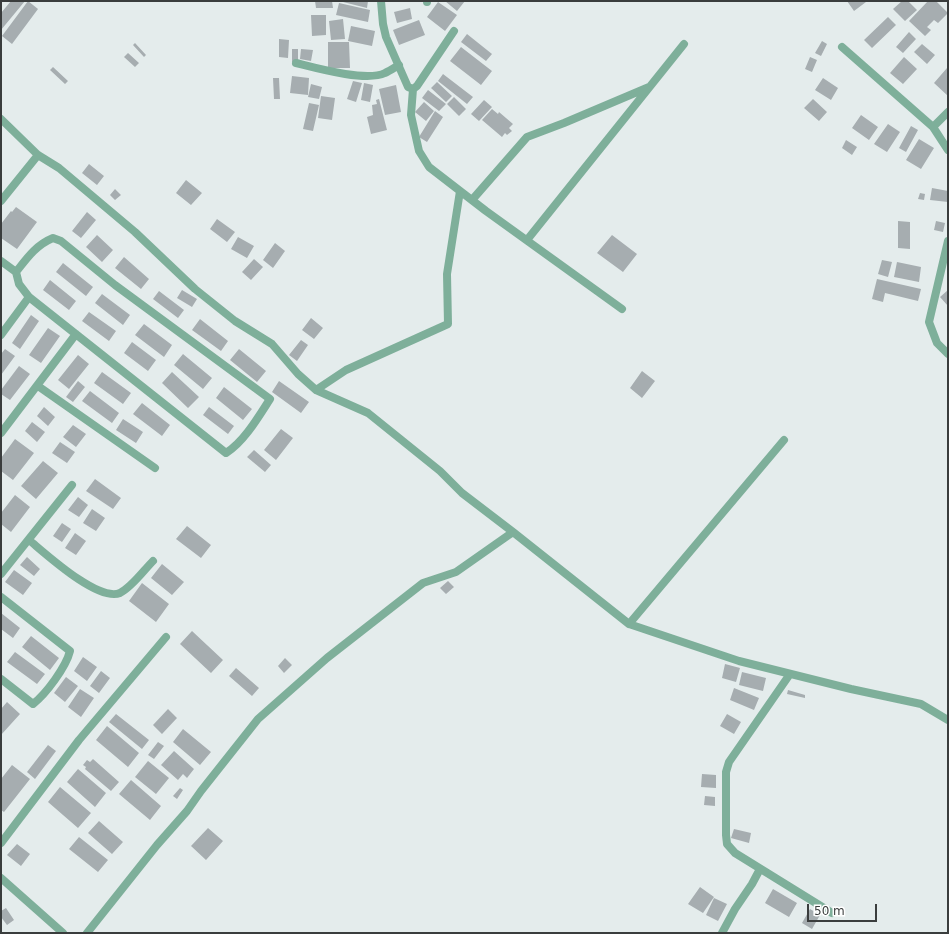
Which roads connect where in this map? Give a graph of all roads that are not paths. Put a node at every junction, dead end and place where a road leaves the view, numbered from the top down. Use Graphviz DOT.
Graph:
graph roads {
  1 [pos="381,1"];
  2 [pos="454,32"];
  3 [pos="684,44"];
  4 [pos="842,47"];
  5 [pos="296,63"];
  6 [pos="399,65"];
  7 [pos="650,87"];
  8 [pos="413,89"];
  9 [pos="948,112"];
  10 [pos="1,119"];
  11 [pos="933,127"];
  12 [pos="948,150"];
  13 [pos="38,155"];
  14 [pos="460,191"];
  15 [pos="472,200"];
  16 [pos="1,201"];
  17 [pos="527,240"];
  18 [pos="948,241"];
  19 [pos="1,261"];
  20 [pos="16,272"];
  21 [pos="28,296"];
  22 [pos="622,309"];
  23 [pos="1,334"];
  24 [pos="76,334"];
  25 [pos="948,354"];
  26 [pos="38,386"];
  27 [pos="316,390"];
  28 [pos="1,433"];
  29 [pos="784,440"];
  30 [pos="155,468"];
  31 [pos="72,485"];
  32 [pos="513,532"];
  33 [pos="29,540"];
  34 [pos="153,560"];
  35 [pos="1,574"];
  36 [pos="1,597"];
  37 [pos="629,624"];
  38 [pos="166,637"];
  39 [pos="790,674"];
  40 [pos="1,679"];
  41 [pos="948,720"];
  42 [pos="1,843"];
  43 [pos="760,869"];
  44 [pos="1,878"];
  45 [pos="832,913"];
  46 [pos="63,933"];
  47 [pos="87,933"];
  48 [pos="722,933"];
  1 -- 6 [label="street"];
  2 -- 8 [label="street"];
  3 -- 7 [label="street"];
  4 -- 11 [label="street"];
  5 -- 6 [label="street"];
  6 -- 8 [label="street"];
  7 -- 15 [label="street"];
  7 -- 17 [label="street"];
  8 -- 14 [label="street"];
  9 -- 11 [label="street"];
  10 -- 13 [label="street"];
  11 -- 12 [label="street"];
  13 -- 16 [label="street"];
  13 -- 27 [label="street"];
  14 -- 15 [label="street"];
  14 -- 27 [label="street"];
  15 -- 17 [label="street"];
  17 -- 22 [label="street"];
  18 -- 25 [label="street"];
  19 -- 20 [label="street"];
  20 -- 21 [label="street"];
  20 -- 24 [label="street"];
  21 -- 23 [label="street"];
  21 -- 24 [label="street"];
  24 -- 26 [label="street"];
  26 -- 28 [label="street"];
  26 -- 30 [label="street"];
  27 -- 32 [label="street"];
  29 -- 37 [label="street"];
  31 -- 33 [label="street"];
  32 -- 37 [label="street"];
  32 -- 47 [label="street"];
  33 -- 34 [label="street"];
  33 -- 35 [label="street"];
  36 -- 40 [label="street"];
  37 -- 39 [label="street"];
  38 -- 42 [label="street"];
  39 -- 41 [label="street"];
  39 -- 43 [label="street"];
  43 -- 45 [label="street"];
  43 -- 48 [label="street"];
  44 -- 46 [label="street"];
}
